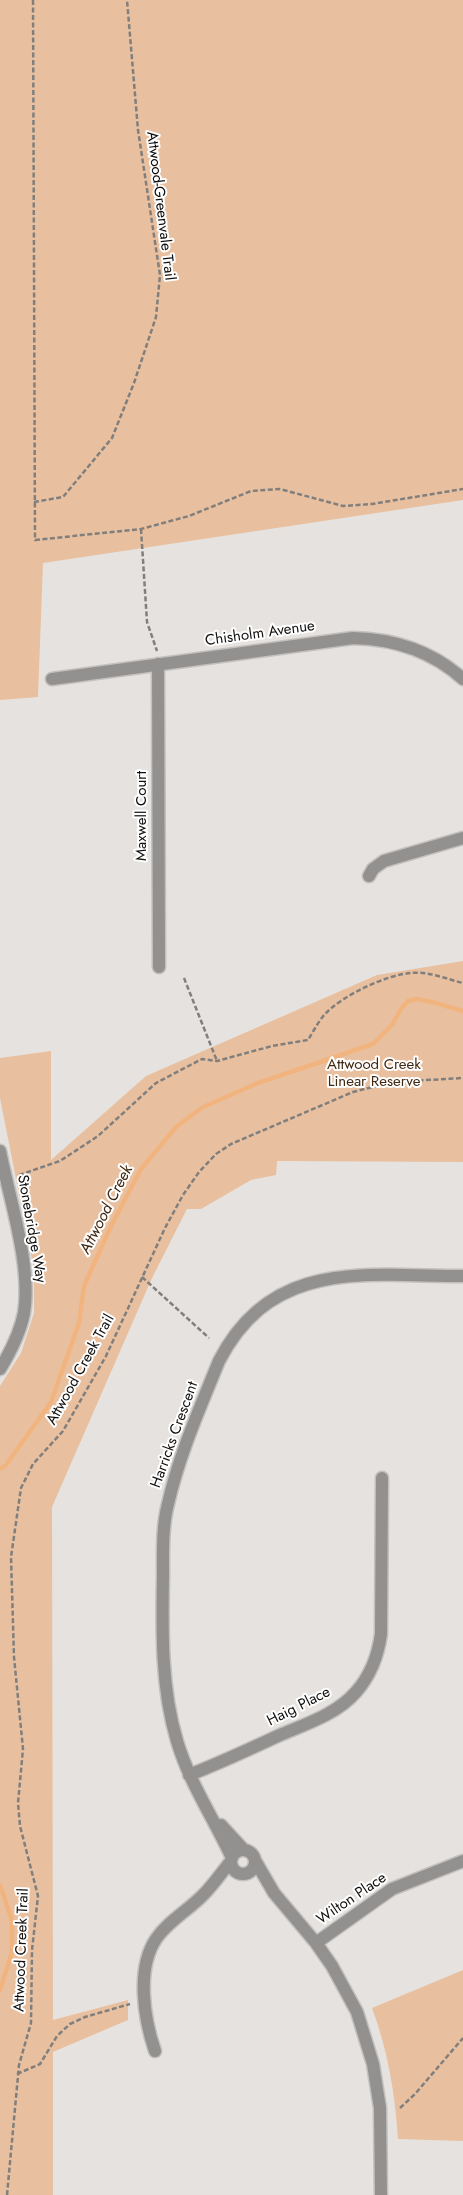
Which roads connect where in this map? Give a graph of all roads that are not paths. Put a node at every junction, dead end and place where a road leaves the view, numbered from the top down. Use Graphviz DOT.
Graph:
graph roads {
  1 [pos="158,664"];
  2 [pos="463,678"];
  3 [pos="52,679"];
  4 [pos="463,838"];
  5 [pos="369,876"];
  6 [pos="159,967"];
  7 [pos="0,1151"];
  8 [pos="3,1175"];
  9 [pos="463,1276"];
  10 [pos="0,1369"];
  11 [pos="382,1478"];
  12 [pos="189,1775"];
  13 [pos="214,1818"];
  14 [pos="244,1850"];
  15 [pos="231,1860"];
  16 [pos="463,1861"];
  17 [pos="256,1862"];
  18 [pos="242,1874"];
  19 [pos="204,1894"];
  20 [pos="274,1894"];
  21 [pos="316,1943"];
  22 [pos="155,2051"];
  23 [pos="382,2194"];
  1 -- 2 [label="street, Chisholm Avenue"];
  1 -- 3 [label="street, Chisholm Avenue"];
  1 -- 6 [label="street, Maxwell Court"];
  4 -- 5 [label="street"];
  7 -- 8 [label="street, Stonebridge Way"];
  8 -- 10 [label="street, Stonebridge Way"];
  9 -- 12 [label="street, Harricks Crescent"];
  11 -- 12 [label="street, Haig Place"];
  12 -- 13 [label="street, Harricks Crescent"];
  13 -- 14 [label="street, Harricks Crescent"];
  13 -- 15 [label="street, Harricks Crescent"];
  14 -- 15 [label="street"];
  14 -- 17 [label="street"];
  15 -- 18 [label="street"];
  15 -- 19 [label="street"];
  16 -- 21 [label="street, Wilton Place"];
  17 -- 18 [label="street"];
  17 -- 20 [label="street"];
  18 -- 19 [label="street"];
  18 -- 20 [label="street"];
  19 -- 22 [label="street"];
  20 -- 21 [label="street"];
  21 -- 23 [label="street"];
}
